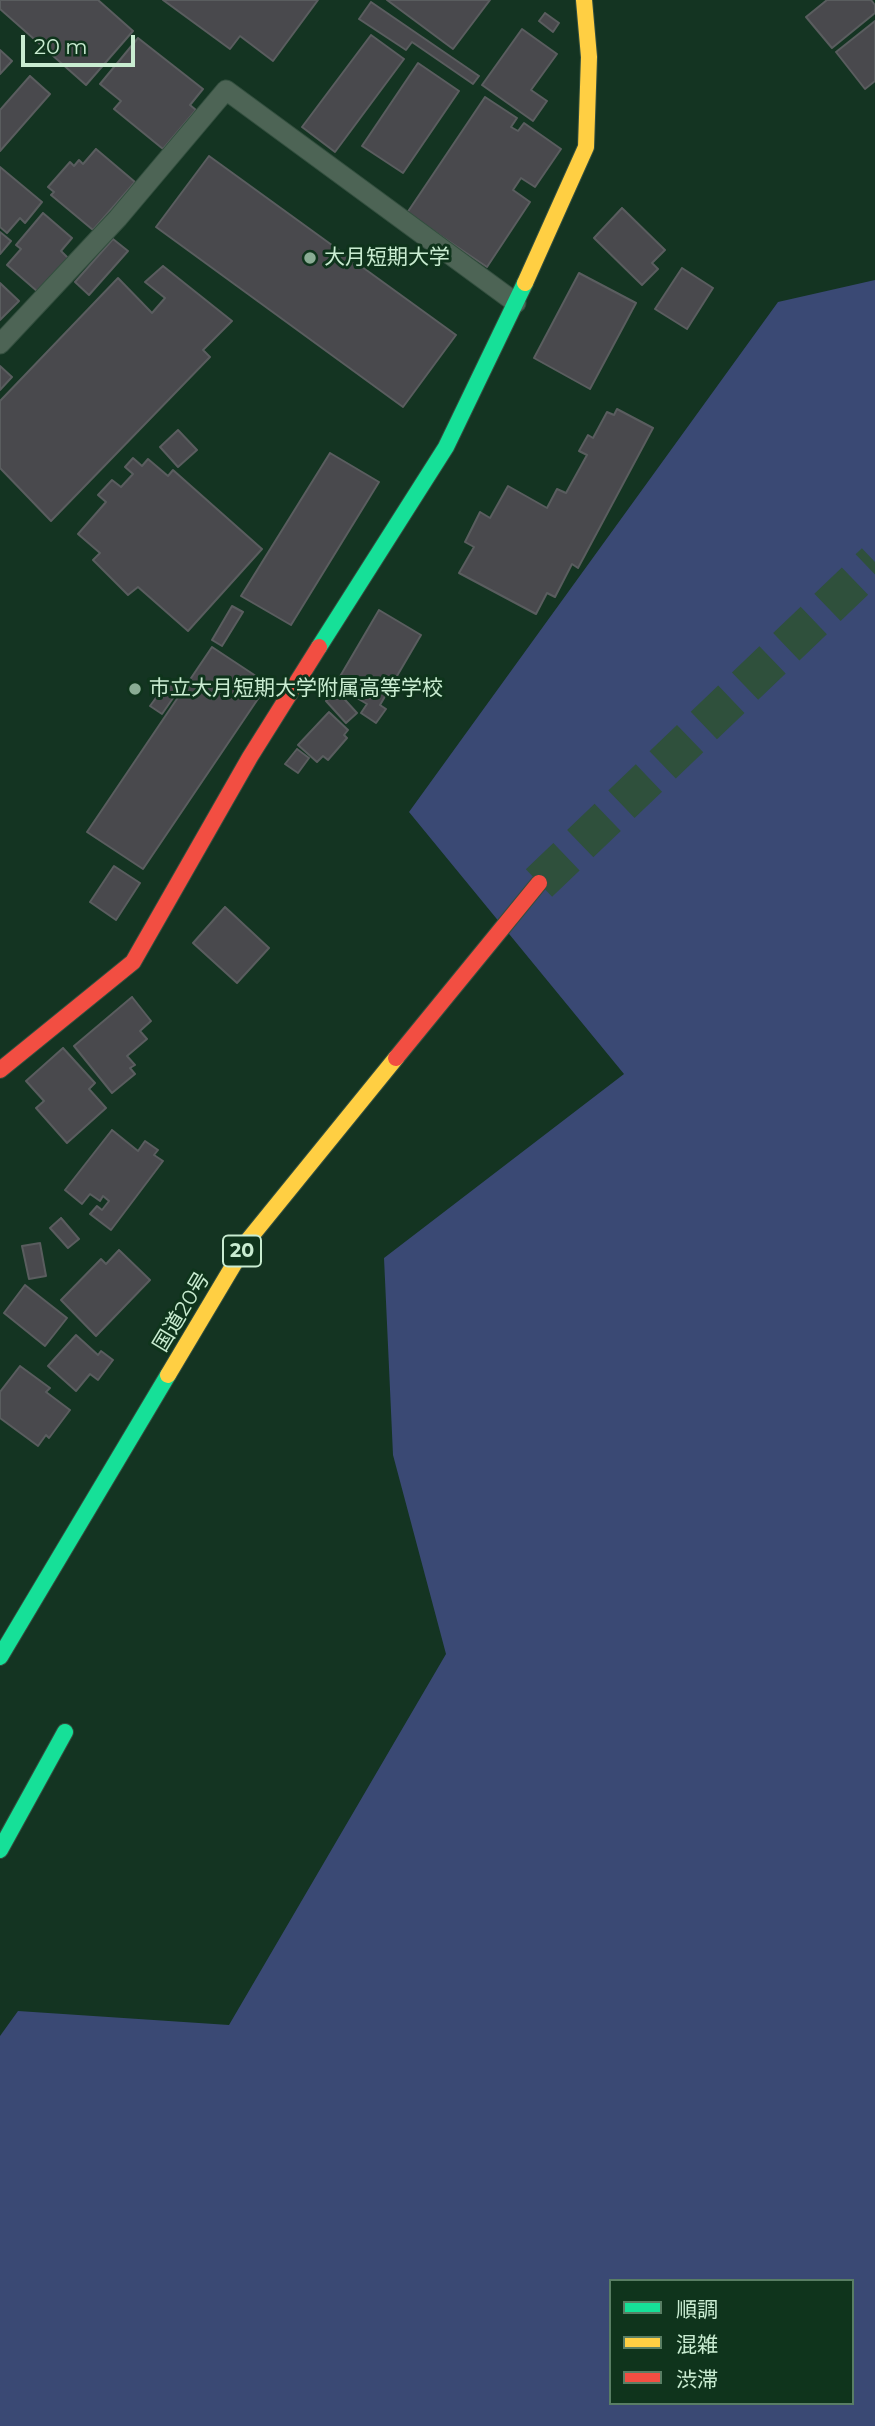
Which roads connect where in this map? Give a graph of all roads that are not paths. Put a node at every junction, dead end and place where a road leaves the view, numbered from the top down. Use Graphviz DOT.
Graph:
graph roads {
  1 [pos="584,0"];
  2 [pos="516,303"];
  3 [pos="0,344"];
  4 [pos="539,883"];
  5 [pos="0,1070"];
  6 [pos="0,1657"];
  7 [pos="65,1732"];
  8 [pos="0,1850"];
  1 -- 2 [label="main road"];
  2 -- 3 [label="lane"];
  2 -- 5 [label="main road"];
  4 -- 6 [label="main road, 国道20号 / 20"];
  7 -- 8 [label="main road"];
}
